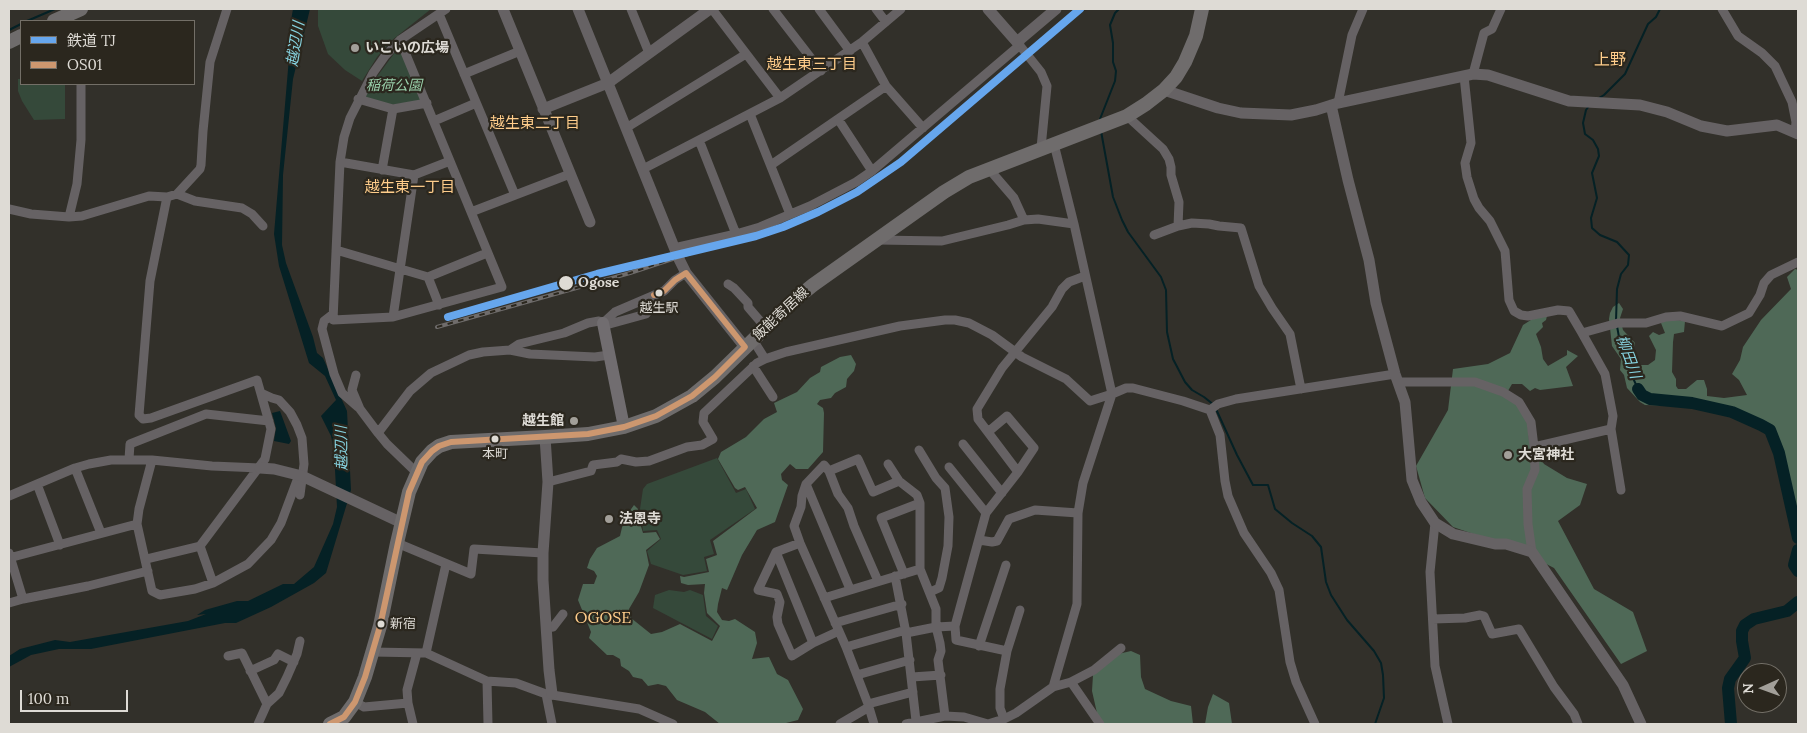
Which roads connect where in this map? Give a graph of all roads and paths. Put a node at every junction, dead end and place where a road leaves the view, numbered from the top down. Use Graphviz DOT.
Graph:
graph roads {
  1 [pos="227,9"];
  2 [pos="503,9"];
  3 [pos="578,9"];
  4 [pos="631,9"];
  5 [pos="711,9"];
  6 [pos="819,9"];
  7 [pos="876,9"];
  8 [pos="901,9"];
  9 [pos="988,9"];
  10 [pos="1056,9"];
  11 [pos="1202,9"];
  12 [pos="1362,9"];
  13 [pos="1501,9"];
  14 [pos="1722,9"];
  15 [pos="779,10"];
  16 [pos="442,11"];
  17 [pos="78,14"];
  18 [pos="57,20"];
  19 [pos="886,22"];
  20 [pos="400,40"];
  21 [pos="862,42"];
  22 [pos="1018,44"];
  23 [pos="520,51"];
  24 [pos="850,51"];
  25 [pos="649,53"];
  26 [pos="746,54"];
  27 [pos="821,71"];
  28 [pos="464,74"];
  29 [pos="1468,75"];
  30 [pos="608,83"];
  31 [pos="81,85"];
  32 [pos="886,86"];
  33 [pos="1164,90"];
  34 [pos="780,98"];
  35 [pos="358,99"];
  36 [pos="427,103"];
  37 [pos="476,103"];
  38 [pos="1335,104"];
  39 [pos="393,109"];
  40 [pos="543,109"];
  41 [pos="750,114"];
  42 [pos="1126,116"];
  43 [pos="838,119"];
  44 [pos="434,121"];
  45 [pos="626,128"];
  46 [pos="923,128"];
  47 [pos="1797,133"];
  48 [pos="699,140"];
  49 [pos="1048,146"];
  50 [pos="450,161"];
  51 [pos="340,162"];
  52 [pos="771,165"];
  53 [pos="989,169"];
  54 [pos="382,170"];
  55 [pos="643,170"];
  56 [pos="872,171"];
  57 [pos="570,174"];
  58 [pos="414,175"];
  59 [pos="177,194"];
  60 [pos="515,195"];
  61 [pos="167,198"];
  62 [pos="9,209"];
  63 [pos="471,212"];
  64 [pos="790,214"];
  65 [pos="69,217"];
  66 [pos="1024,220"];
  67 [pos="590,222"];
  68 [pos="1074,224"];
  69 [pos="263,226"];
  70 [pos="1178,226"];
  71 [pos="736,234"];
  72 [pos="1154,235"];
  73 [pos="877,240"];
  74 [pos="674,248"];
  75 [pos="336,250"];
  76 [pos="487,253"];
  77 [pos="1798,262"];
  78 [pos="401,269"];
  79 [pos="686,273"];
  80 [pos="1085,276"];
  81 [pos="428,277"];
  82 [pos="728,284"];
  83 [pos="654,295"];
  84 [pos="439,305"];
  85 [pos="333,314"];
  86 [pos="393,317"];
  87 [pos="603,326"];
  88 [pos="766,328"];
  89 [pos="1582,333"];
  90 [pos="749,343"];
  91 [pos="510,350"];
  92 [pos="1016,353"];
  93 [pos="609,355"];
  94 [pos="766,359"];
  95 [pos="754,366"];
  96 [pos="356,375"];
  97 [pos="715,377"];
  98 [pos="1396,378"];
  99 [pos="1300,389"];
  100 [pos="728,391"];
  101 [pos="261,393"];
  102 [pos="1112,394"];
  103 [pos="773,397"];
  104 [pos="1213,407"];
  105 [pos="360,409"];
  106 [pos="269,421"];
  107 [pos="624,427"];
  108 [pos="1610,429"];
  109 [pos="988,432"];
  110 [pos="378,433"];
  111 [pos="545,437"];
  112 [pos="963,444"];
  113 [pos="1534,447"];
  114 [pos="919,450"];
  115 [pos="129,459"];
  116 [pos="152,460"];
  117 [pos="888,464"];
  118 [pos="75,468"];
  119 [pos="260,468"];
  120 [pos="949,468"];
  121 [pos="829,471"];
  122 [pos="416,472"];
  123 [pos="1018,472"];
  124 [pos="303,476"];
  125 [pos="899,481"];
  126 [pos="548,482"];
  127 [pos="37,484"];
  128 [pos="806,484"];
  129 [pos="1621,490"];
  130 [pos="1002,493"];
  131 [pos="300,495"];
  132 [pos="9,496"];
  133 [pos="920,503"];
  134 [pos="986,513"];
  135 [pos="1078,513"];
  136 [pos="402,523"];
  137 [pos="1435,523"];
  138 [pos="137,524"];
  139 [pos="101,533"];
  140 [pos="979,540"];
  141 [pos="397,543"];
  142 [pos="800,543"];
  143 [pos="60,545"];
  144 [pos="200,546"];
  145 [pos="776,552"];
  146 [pos="1532,552"];
  147 [pos="543,553"];
  148 [pos="9,556"];
  149 [pos="146,558"];
  150 [pos="446,564"];
  151 [pos="1006,565"];
  152 [pos="920,569"];
  153 [pos="148,571"];
  154 [pos="900,575"];
  155 [pos="878,581"];
  156 [pos="213,583"];
  157 [pos="850,589"];
  158 [pos="930,592"];
  159 [pos="794,596"];
  160 [pos="824,598"];
  161 [pos="23,599"];
  162 [pos="780,602"];
  163 [pos="9,603"];
  164 [pos="902,604"];
  165 [pos="1020,610"];
  166 [pos="563,614"];
  167 [pos="1433,619"];
  168 [pos="956,626"];
  169 [pos="837,627"];
  170 [pos="936,627"];
  171 [pos="546,628"];
  172 [pos="906,631"];
  173 [pos="300,641"];
  174 [pos="813,643"];
  175 [pos="979,646"];
  176 [pos="846,647"];
  177 [pos="1121,648"];
  178 [pos="1007,651"];
  179 [pos="373,652"];
  180 [pos="416,653"];
  181 [pos="426,653"];
  182 [pos="228,656"];
  183 [pos="910,660"];
  184 [pos="294,662"];
  185 [pos="250,671"];
  186 [pos="857,675"];
  187 [pos="941,675"];
  188 [pos="912,677"];
  189 [pos="487,681"];
  190 [pos="1071,682"];
  191 [pos="1053,687"];
  192 [pos="913,692"];
  193 [pos="549,694"];
  194 [pos="355,702"];
  195 [pos="408,703"];
  196 [pos="267,704"];
  197 [pos="868,706"];
  198 [pos="947,719"];
  199 [pos="346,720"];
  200 [pos="1004,720"];
  201 [pos="916,721"];
  202 [pos="258,724"];
  203 [pos="330,724"];
  204 [pos="413,724"];
  205 [pos="488,724"];
  206 [pos="552,724"];
  207 [pos="673,724"];
  208 [pos="840,724"];
  209 [pos="874,724"];
  210 [pos="906,724"];
  211 [pos="988,724"];
  212 [pos="1100,724"];
  213 [pos="1315,724"];
  214 [pos="1448,724"];
  215 [pos="1578,724"];
  216 [pos="1642,724"];
  1 -- 59 [label="street"];
  2 -- 23 [label="street"];
  3 -- 30 [label="street"];
  4 -- 25 [label="street"];
  5 -- 25 [label="street"];
  5 -- 26 [label="street"];
  6 -- 24 [label="street"];
  7 -- 19 [label="street"];
  8 -- 19 [label="street"];
  9 -- 22 [label="street"];
  10 -- 22 [label="street"];
  11 -- 33 [label="main road, 飯能寄居線"];
  12 -- 38 [label="street"];
  13 -- 29 [label="street"];
  14 -- 47 [label="street"];
  15 -- 27 [label="street"];
  16 -- 20 [label="street"];
  16 -- 28 [label="street"];
  17 -- 18 [label="main road"];
  19 -- 21 [label="street"];
  20 -- 35 [label="street"];
  20 -- 36 [label="street"];
  21 -- 24 [label="street"];
  21 -- 32 [label="street"];
  22 -- 46 [label="street"];
  22 -- 49 [label="street"];
  23 -- 28 [label="street"];
  23 -- 40 [label="street"];
  24 -- 27 [label="street"];
  25 -- 30 [label="street"];
  26 -- 34 [label="street"];
  26 -- 45 [label="street"];
  27 -- 34 [label="street"];
  28 -- 37 [label="street"];
  29 -- 38 [label="street"];
  29 -- 47 [label="street"];
  29 -- 89 [label="street"];
  30 -- 40 [label="street"];
  30 -- 45 [label="street"];
  31 -- 65 [label="street"];
  32 -- 43 [label="street"];
  32 -- 46 [label="street"];
  33 -- 38 [label="street"];
  33 -- 42 [label="main road, 飯能寄居線"];
  34 -- 41 [label="street"];
  35 -- 39 [label="street"];
  35 -- 51 [label="street"];
  36 -- 39 [label="street"];
  36 -- 44 [label="street"];
  37 -- 44 [label="street"];
  37 -- 60 [label="street"];
  38 -- 98 [label="street"];
  39 -- 54 [label="street"];
  40 -- 57 [label="street"];
  41 -- 48 [label="street"];
  41 -- 52 [label="street"];
  42 -- 49 [label="main road, 飯能寄居線"];
  42 -- 70 [label="street"];
  43 -- 52 [label="street"];
  43 -- 56 [label="street"];
  44 -- 50 [label="street"];
  45 -- 55 [label="street"];
  46 -- 56 [label="street"];
  48 -- 55 [label="street"];
  48 -- 71 [label="street"];
  49 -- 53 [label="main road, 飯能寄居線"];
  49 -- 68 [label="street"];
  50 -- 58 [label="street"];
  50 -- 63 [label="street"];
  51 -- 54 [label="street"];
  51 -- 75 [label="street"];
  52 -- 64 [label="street"];
  53 -- 66 [label="street"];
  53 -- 73 [label="main road, 飯能寄居線"];
  54 -- 58 [label="street"];
  55 -- 74 [label="street"];
  56 -- 64 [label="street"];
  57 -- 60 [label="street"];
  57 -- 67 [label="street"];
  58 -- 78 [label="street"];
  59 -- 61 [label="street"];
  59 -- 69 [label="street"];
  60 -- 63 [label="street"];
  61 -- 65 [label="street"];
  61 -- 101 [label="street"];
  62 -- 65 [label="street"];
  63 -- 76 [label="street"];
  64 -- 71 [label="street"];
  66 -- 68 [label="street"];
  66 -- 73 [label="street"];
  68 -- 80 [label="street"];
  70 -- 72 [label="street"];
  70 -- 99 [label="street"];
  71 -- 74 [label="street"];
  73 -- 88 [label="main road, 飯能寄居線"];
  74 -- 79 [label="street"];
  75 -- 78 [label="street"];
  75 -- 85 [label="street"];
  76 -- 81 [label="street"];
  76 -- 84 [label="street"];
  77 -- 89 [label="street"];
  78 -- 81 [label="street"];
  78 -- 86 [label="street"];
  79 -- 83 [label="street"];
  79 -- 90 [label="street"];
  80 -- 92 [label="street"];
  80 -- 102 [label="street"];
  81 -- 84 [label="street"];
  82 -- 88 [label="street"];
  83 -- 87 [label="street"];
  83 -- 87 [label="street"];
  84 -- 86 [label="street"];
  85 -- 86 [label="street"];
  85 -- 105 [label="street"];
  87 -- 91 [label="street"];
  87 -- 93 [label="main road"];
  88 -- 90 [label="main road, 飯能寄居線"];
  89 -- 108 [label="street"];
  90 -- 94 [label="street"];
  90 -- 97 [label="main road, 飯能寄居線"];
  91 -- 93 [label="street"];
  91 -- 110 [label="street"];
  92 -- 94 [label="street"];
  92 -- 102 [label="street"];
  92 -- 109 [label="street"];
  93 -- 107 [label="main road"];
  94 -- 95 [label="street"];
  95 -- 100 [label="street"];
  95 -- 103 [label="street"];
  96 -- 105 [label="street"];
  97 -- 100 [label="street"];
  97 -- 107 [label="main road, 飯能寄居線"];
  98 -- 99 [label="street"];
  98 -- 113 [label="street"];
  98 -- 137 [label="street"];
  99 -- 104 [label="street"];
  100 -- 126 [label="street"];
  101 -- 106 [label="street"];
  101 -- 124 [label="street"];
  102 -- 104 [label="street"];
  102 -- 135 [label="street"];
  104 -- 213 [label="street"];
  105 -- 110 [label="street"];
  106 -- 115 [label="street"];
  106 -- 119 [label="street"];
  107 -- 111 [label="main road, 飯能寄居線"];
  108 -- 113 [label="street"];
  108 -- 129 [label="street"];
  109 -- 123 [label="street"];
  109 -- 123 [label="street"];
  110 -- 122 [label="street"];
  111 -- 122 [label="main road, 飯能寄居線"];
  111 -- 126 [label="street"];
  112 -- 130 [label="street"];
  113 -- 146 [label="street"];
  114 -- 158 [label="street"];
  115 -- 116 [label="street"];
  115 -- 118 [label="street"];
  116 -- 119 [label="street"];
  116 -- 138 [label="street"];
  117 -- 125 [label="street"];
  118 -- 127 [label="street"];
  118 -- 139 [label="street"];
  119 -- 124 [label="street"];
  119 -- 144 [label="street"];
  120 -- 134 [label="street"];
  121 -- 125 [label="street"];
  121 -- 128 [label="street"];
  121 -- 155 [label="street"];
  122 -- 136 [label="main road, 飯能寄居線"];
  123 -- 130 [label="street"];
  124 -- 131 [label="street"];
  124 -- 136 [label="street"];
  124 -- 156 [label="street"];
  125 -- 133 [label="street"];
  126 -- 147 [label="street"];
  127 -- 132 [label="street"];
  127 -- 143 [label="street"];
  128 -- 142 [label="street"];
  128 -- 157 [label="street"];
  130 -- 134 [label="street"];
  133 -- 152 [label="street"];
  133 -- 154 [label="street"];
  134 -- 140 [label="street"];
  135 -- 140 [label="street"];
  135 -- 191 [label="street"];
  136 -- 141 [label="main road, 飯能寄居線"];
  137 -- 146 [label="street"];
  137 -- 167 [label="street"];
  138 -- 139 [label="street"];
  138 -- 149 [label="street"];
  139 -- 143 [label="street"];
  140 -- 168 [label="street"];
  141 -- 150 [label="street"];
  141 -- 179 [label="main road, 飯能寄居線"];
  142 -- 145 [label="street"];
  142 -- 160 [label="street"];
  143 -- 148 [label="street"];
  144 -- 149 [label="street"];
  144 -- 156 [label="street"];
  145 -- 159 [label="street"];
  145 -- 162 [label="street"];
  146 -- 216 [label="street"];
  147 -- 150 [label="street"];
  147 -- 171 [label="street"];
  148 -- 161 [label="street"];
  149 -- 153 [label="street"];
  150 -- 181 [label="street"];
  151 -- 175 [label="street"];
  152 -- 154 [label="street"];
  152 -- 158 [label="street"];
  153 -- 156 [label="street"];
  153 -- 161 [label="street"];
  154 -- 155 [label="street"];
  154 -- 164 [label="street"];
  155 -- 157 [label="street"];
  157 -- 160 [label="street"];
  158 -- 170 [label="street"];
  159 -- 162 [label="street"];
  159 -- 174 [label="street"];
  160 -- 169 [label="street"];
  161 -- 163 [label="street"];
  162 -- 174 [label="street"];
  164 -- 169 [label="street"];
  164 -- 172 [label="street"];
  165 -- 178 [label="street"];
  166 -- 171 [label="street"];
  167 -- 214 [label="street"];
  167 -- 215 [label="street"];
  168 -- 170 [label="street"];
  168 -- 175 [label="street"];
  169 -- 174 [label="street"];
  169 -- 176 [label="street"];
  170 -- 172 [label="street"];
  170 -- 187 [label="street"];
  171 -- 193 [label="street"];
  172 -- 176 [label="street"];
  172 -- 183 [label="street"];
  173 -- 184 [label="street"];
  175 -- 178 [label="street"];
  176 -- 186 [label="street"];
  177 -- 190 [label="street"];
  178 -- 200 [label="street"];
  179 -- 180 [label="street"];
  179 -- 194 [label="main road, 飯能寄居線"];
  180 -- 181 [label="street"];
  180 -- 195 [label="street"];
  181 -- 189 [label="street"];
  182 -- 185 [label="street"];
  183 -- 186 [label="street"];
  183 -- 188 [label="street"];
  184 -- 185 [label="street"];
  184 -- 196 [label="street"];
  185 -- 196 [label="street"];
  186 -- 197 [label="street"];
  187 -- 188 [label="street"];
  187 -- 198 [label="street"];
  188 -- 192 [label="street"];
  189 -- 193 [label="street"];
  189 -- 205 [label="street"];
  190 -- 191 [label="street"];
  190 -- 212 [label="street"];
  191 -- 200 [label="street"];
  192 -- 197 [label="street"];
  192 -- 201 [label="street"];
  193 -- 206 [label="street"];
  193 -- 207 [label="street"];
  194 -- 195 [label="street"];
  194 -- 199 [label="main road, 飯能寄居線"];
  195 -- 204 [label="street"];
  196 -- 202 [label="street"];
  197 -- 208 [label="street"];
  197 -- 209 [label="street"];
  198 -- 201 [label="street"];
  198 -- 211 [label="street"];
  199 -- 203 [label="main road, 飯能寄居線"];
  200 -- 211 [label="street"];
  201 -- 210 [label="street"];
}
